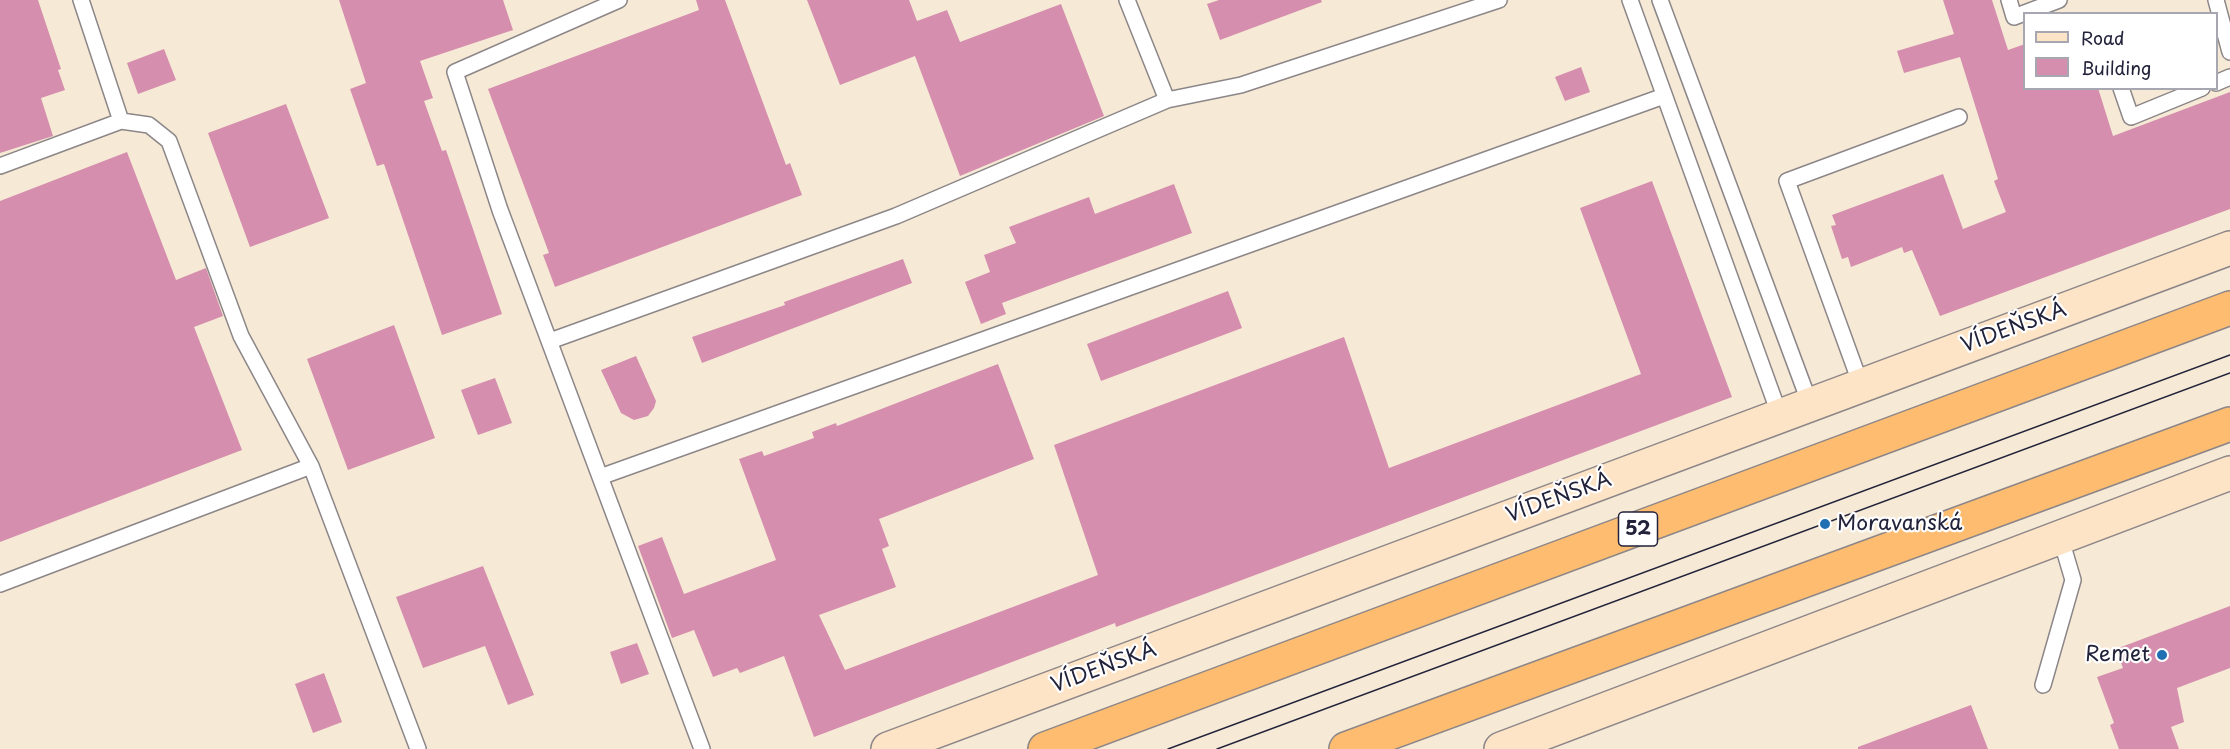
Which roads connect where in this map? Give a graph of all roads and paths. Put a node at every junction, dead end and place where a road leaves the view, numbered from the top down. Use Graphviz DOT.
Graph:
graph roads {
  1 [pos="81,0"];
  2 [pos="619,0"];
  3 [pos="1127,0"];
  4 [pos="1499,0"];
  5 [pos="1630,0"];
  6 [pos="1660,0"];
  7 [pos="2009,0"];
  8 [pos="2059,0"];
  9 [pos="586,6"];
  10 [pos="2027,12"];
  11 [pos="2023,14"];
  12 [pos="2218,17"];
  13 [pos="2230,52"];
  14 [pos="2122,90"];
  15 [pos="2197,90"];
  16 [pos="1665,96"];
  17 [pos="1167,100"];
  18 [pos="1959,117"];
  19 [pos="121,121"];
  20 [pos="0,166"];
  21 [pos="2230,248"];
  22 [pos="2230,308"];
  23 [pos="550,341"];
  24 [pos="1861,385"];
  25 [pos="1810,404"];
  26 [pos="1780,416"];
  27 [pos="2230,424"];
  28 [pos="311,466"];
  29 [pos="2230,473"];
  30 [pos="600,477"];
  31 [pos="2060,536"];
  32 [pos="0,584"];
  33 [pos="2043,685"];
  34 [pos="418,749"];
  35 [pos="702,749"];
  36 [pos="888,749"];
  37 [pos="1046,749"];
  38 [pos="1346,749"];
  39 [pos="1501,749"];
  1 -- 19 [label="lane"];
  2 -- 9 [label="lane"];
  3 -- 17 [label="lane"];
  4 -- 17 [label="lane"];
  5 -- 16 [label="lane"];
  6 -- 25 [label="lane"];
  7 -- 11 [label="lane"];
  8 -- 10 [label="lane"];
  9 -- 23 [label="lane"];
  12 -- 13 [label="lane"];
  14 -- 15 [label="lane"];
  16 -- 26 [label="lane"];
  16 -- 30 [label="lane"];
  17 -- 23 [label="lane"];
  18 -- 24 [label="lane"];
  19 -- 20 [label="lane"];
  19 -- 28 [label="lane"];
  21 -- 24 [label="street, VÍDEŇSKÁ"];
  22 -- 37 [label="highway, 52"];
  23 -- 30 [label="lane"];
  24 -- 25 [label="street, VÍDEŇSKÁ"];
  25 -- 26 [label="street, VÍDEŇSKÁ"];
  26 -- 36 [label="street, VÍDEŇSKÁ"];
  27 -- 38 [label="highway"];
  28 -- 32 [label="lane"];
  28 -- 34 [label="lane"];
  29 -- 31 [label="street"];
  30 -- 35 [label="lane"];
  31 -- 33 [label="lane"];
  31 -- 39 [label="street"];
}
